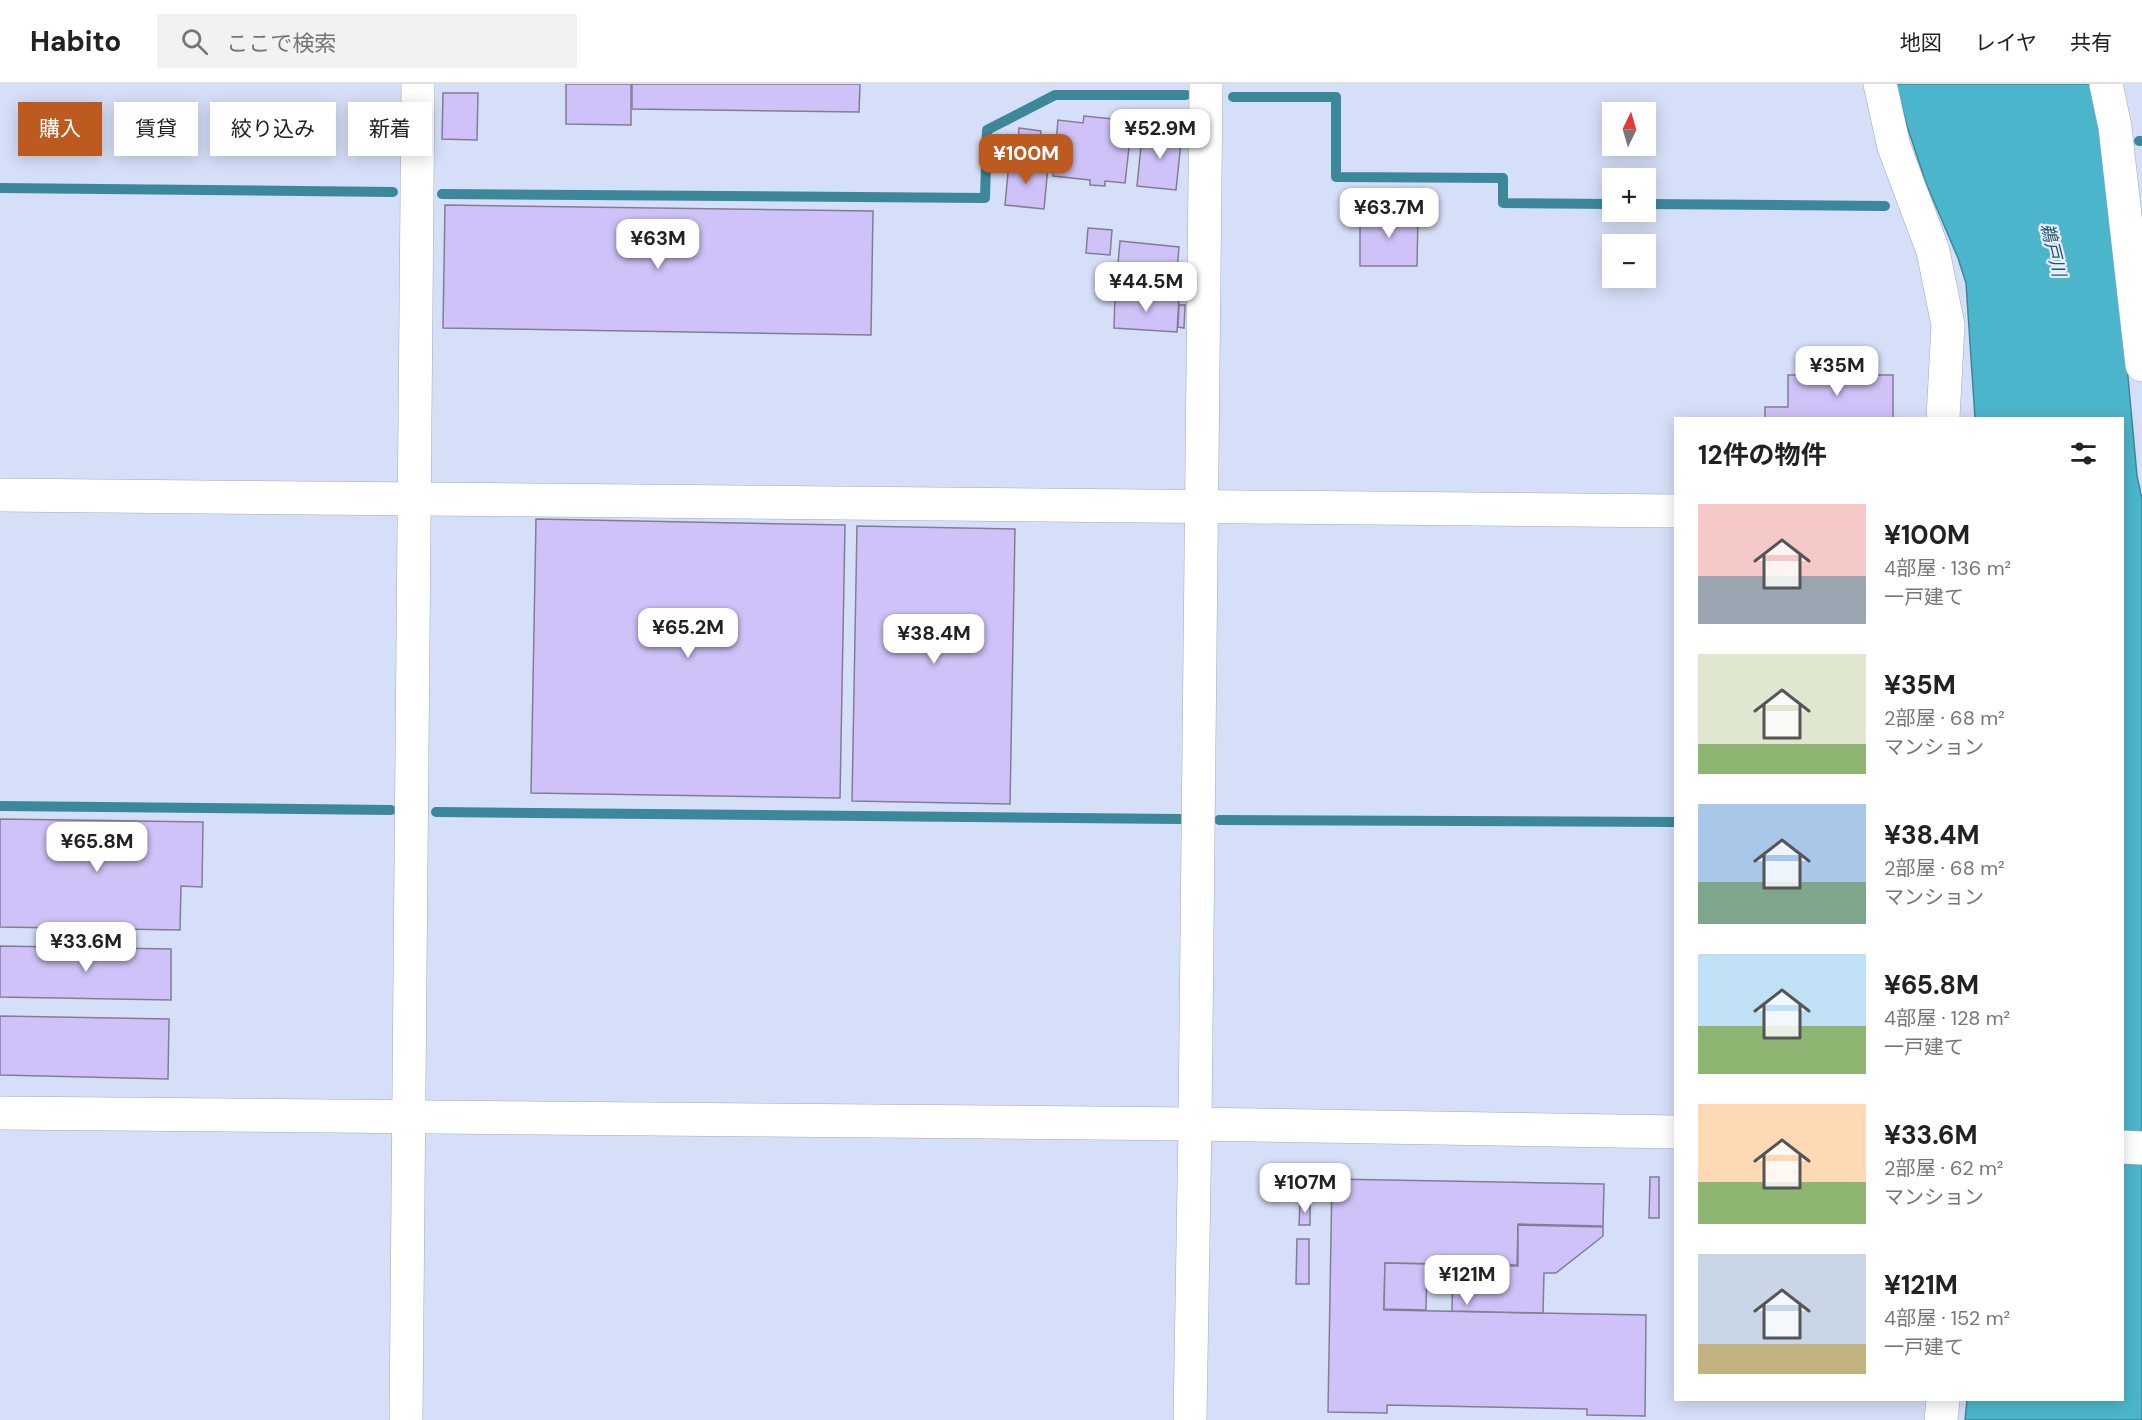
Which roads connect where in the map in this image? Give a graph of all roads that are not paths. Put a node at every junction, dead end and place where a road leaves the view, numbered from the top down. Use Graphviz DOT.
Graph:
graph roads {
  1 [pos="418,84"];
  2 [pos="1206,84"];
  3 [pos="1880,84"];
  4 [pos="2106,84"];
  5 [pos="2142,365"];
  6 [pos="1943,417"];
  7 [pos="0,495"];
  8 [pos="414,499"];
  9 [pos="1201,506"];
  10 [pos="1674,511"];
  11 [pos="0,1113"];
  12 [pos="408,1116"];
  13 [pos="1195,1124"];
  14 [pos="1674,1132"];
  15 [pos="2124,1147"];
  16 [pos="2142,1148"];
  17 [pos="1942,1401"];
  18 [pos="406,1420"];
  19 [pos="1190,1420"];
  20 [pos="1941,1420"];
  1 -- 8 [label="street"];
  2 -- 9 [label="street"];
  3 -- 6 [label="street"];
  4 -- 5 [label="street"];
  7 -- 8 [label="street"];
  8 -- 9 [label="street"];
  8 -- 12 [label="street"];
  9 -- 10 [label="street"];
  9 -- 13 [label="street"];
  11 -- 12 [label="street"];
  12 -- 13 [label="street"];
  12 -- 18 [label="street"];
  13 -- 14 [label="street"];
  13 -- 19 [label="street"];
  15 -- 16 [label="street"];
  17 -- 20 [label="street"];
}
